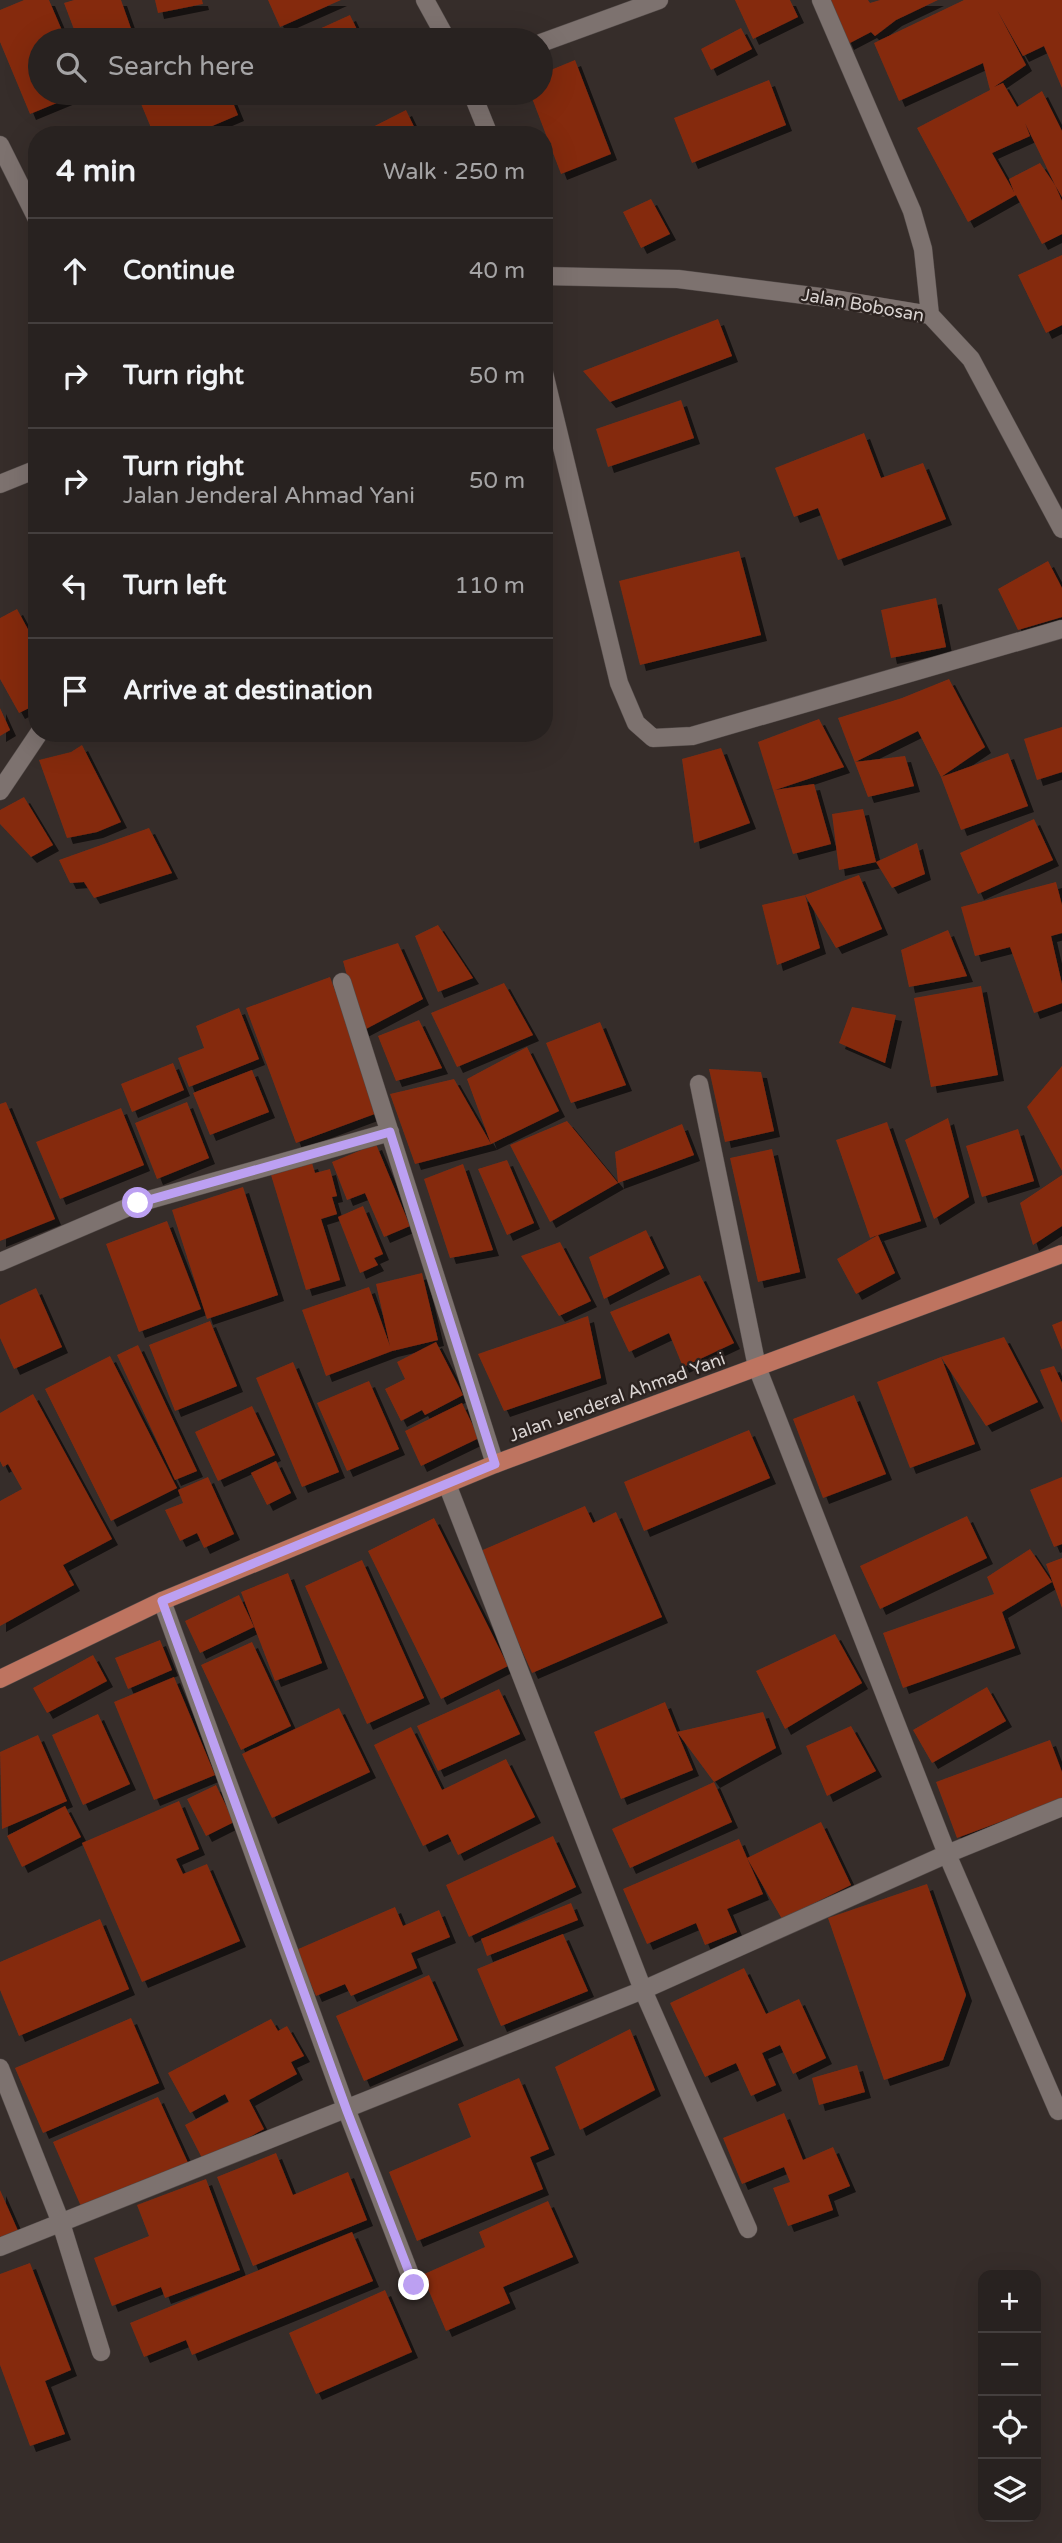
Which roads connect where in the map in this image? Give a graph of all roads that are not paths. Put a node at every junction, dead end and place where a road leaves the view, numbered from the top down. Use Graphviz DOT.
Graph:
graph roads {
  1 [pos="425,0"];
  2 [pos="659,0"];
  3 [pos="821,0"];
  4 [pos="440,28"];
  5 [pos="553,39"];
  6 [pos="477,105"];
  7 [pos="485,126"];
  8 [pos="0,145"];
  9 [pos="28,201"];
  10 [pos="553,276"];
  11 [pos="930,315"];
  12 [pos="553,410"];
  13 [pos="28,473"];
  14 [pos="0,484"];
  15 [pos="1062,529"];
  16 [pos="1062,629"];
  17 [pos="33,742"];
  18 [pos="0,791"];
  19 [pos="342,982"];
  20 [pos="699,1084"];
  21 [pos="390,1132"];
  22 [pos="1062,1254"];
  23 [pos="0,1262"];
  24 [pos="757,1367"];
  25 [pos="495,1464"];
  26 [pos="447,1484"];
  27 [pos="162,1601"];
  28 [pos="0,1679"];
  29 [pos="1062,1807"];
  30 [pos="947,1854"];
  31 [pos="643,1990"];
  32 [pos="0,2068"];
  33 [pos="347,2111"];
  34 [pos="1058,2111"];
  35 [pos="61,2223"];
  36 [pos="748,2230"];
  37 [pos="0,2247"];
  38 [pos="414,2285"];
  39 [pos="101,2352"];
  1 -- 4 [label="street"];
  2 -- 5 [label="street"];
  3 -- 11 [label="street"];
  6 -- 7 [label="street"];
  8 -- 9 [label="street"];
  10 -- 11 [label="street, Jalan Bobosan"];
  11 -- 15 [label="street, Jalan Bobosan"];
  12 -- 16 [label="street"];
  13 -- 14 [label="street"];
  17 -- 18 [label="street"];
  19 -- 21 [label="street"];
  20 -- 24 [label="street"];
  21 -- 23 [label="street"];
  21 -- 25 [label="street"];
  22 -- 24 [label="main road, Jalan Jenderal Ahmad Yani"];
  24 -- 25 [label="main road, Jalan Jenderal Ahmad Yani"];
  24 -- 30 [label="street"];
  25 -- 26 [label="main road, Jalan Jenderal Ahmad Yani"];
  26 -- 27 [label="main road, Jalan Jenderal Ahmad Yani"];
  26 -- 31 [label="street"];
  27 -- 28 [label="main road, Jalan Jenderal Ahmad Yani"];
  27 -- 33 [label="street"];
  29 -- 30 [label="street"];
  30 -- 31 [label="street"];
  30 -- 34 [label="street"];
  31 -- 33 [label="street"];
  31 -- 36 [label="street"];
  32 -- 35 [label="street"];
  33 -- 35 [label="street"];
  33 -- 38 [label="street"];
  35 -- 37 [label="street"];
  35 -- 39 [label="street"];
}
